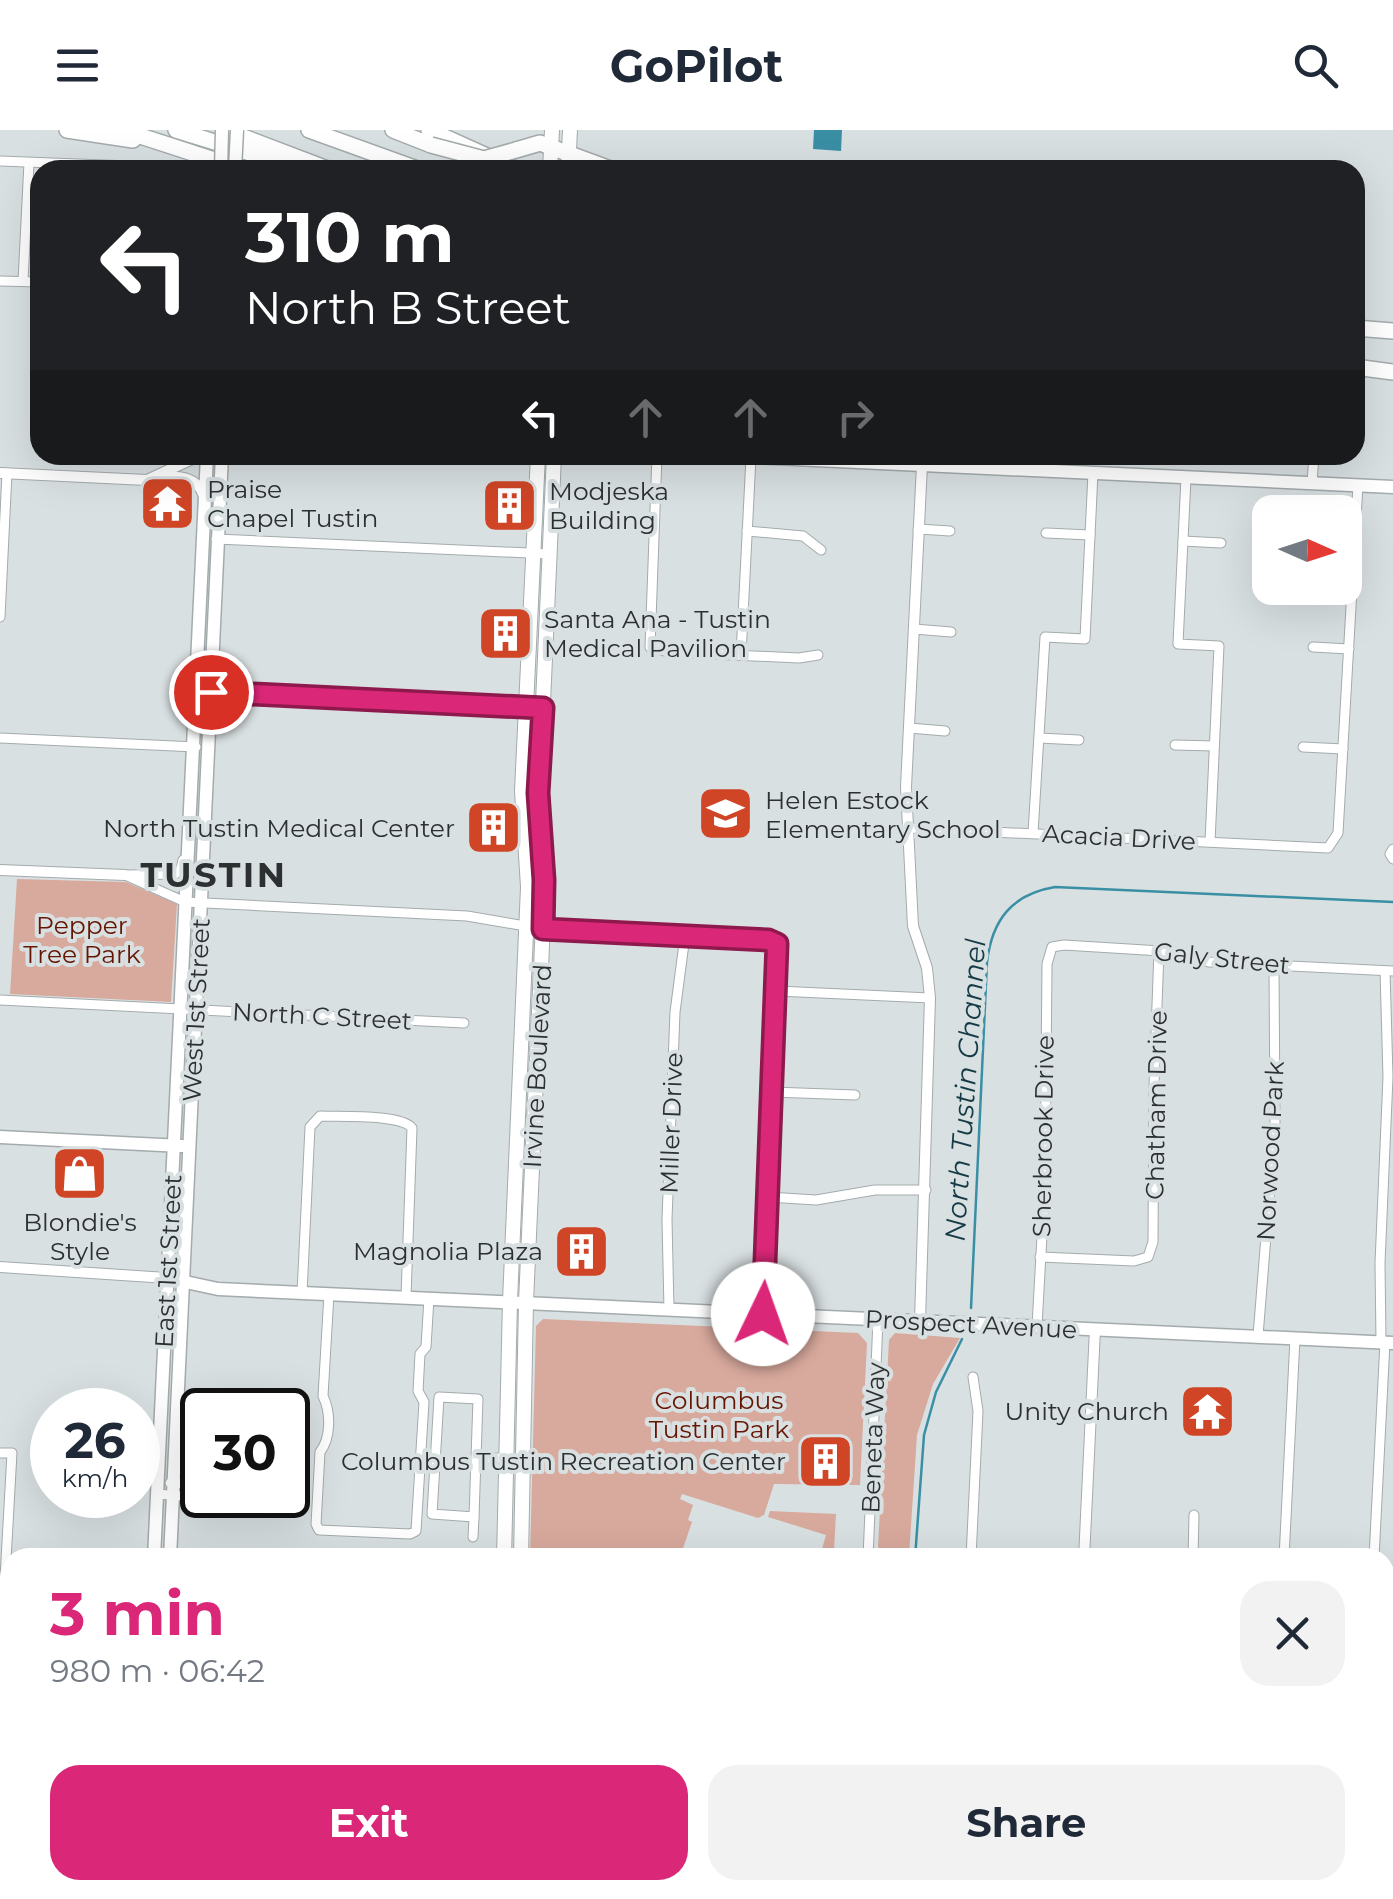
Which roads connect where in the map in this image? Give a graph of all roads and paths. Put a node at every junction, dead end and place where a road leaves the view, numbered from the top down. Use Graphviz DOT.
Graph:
graph roads {
  1 [pos="67,130"];
  2 [pos="122,130"];
  3 [pos="224,130"];
  4 [pos="237,130"];
  5 [pos="309,130"];
  6 [pos="383,130"];
  7 [pos="393,130"];
  8 [pos="570,130"];
  9 [pos="176,138"];
  10 [pos="426,138"];
  11 [pos="552,138"];
  12 [pos="221,160"];
  13 [pos="223,160"];
  14 [pos="236,160"];
  15 [pos="264,160"];
  16 [pos="304,160"];
  17 [pos="392,160"];
  18 [pos="489,160"];
  19 [pos="566,160"];
  20 [pos="569,160"];
  21 [pos="0,161"];
  22 [pos="29,163"];
  23 [pos="0,280"];
  24 [pos="23,281"];
  25 [pos="30,281"];
  26 [pos="1365,329"];
  27 [pos="1393,332"];
  28 [pos="1365,368"];
  29 [pos="1393,372"];
  30 [pos="182,465"];
  31 [pos="204,465"];
  32 [pos="222,465"];
  33 [pos="537,465"];
  34 [pos="554,465"];
  35 [pos="657,465"];
  36 [pos="751,465"];
  37 [pos="922,465"];
  38 [pos="1035,465"];
  39 [pos="1313,465"];
  40 [pos="4,473"];
  41 [pos="1093,473"];
  42 [pos="158,476"];
  43 [pos="1186,478"];
  44 [pos="1312,483"];
  45 [pos="1358,485"];
  46 [pos="1393,486"];
  47 [pos="1357,495"];
  48 [pos="205,500"];
  49 [pos="918,530"];
  50 [pos="747,531"];
  51 [pos="950,531"];
  52 [pos="1046,533"];
  53 [pos="1090,536"];
  54 [pos="203,538"];
  55 [pos="218,539"];
  56 [pos="1183,541"];
  57 [pos="1222,543"];
  58 [pos="821,550"];
  59 [pos="533,553"];
  60 [pos="550,554"];
  61 [pos="1349,605"];
  62 [pos="0,616"];
  63 [pos="914,629"];
  64 [pos="951,632"];
  65 [pos="1313,647"];
  66 [pos="1349,649"];
  67 [pos="741,655"];
  68 [pos="818,655"];
  69 [pos="196,692"];
  70 [pos="211,692"];
  71 [pos="526,706"];
  72 [pos="543,708"];
  73 [pos="909,728"];
  74 [pos="945,731"];
  75 [pos="0,738"];
  76 [pos="1039,738"];
  77 [pos="1078,740"];
  78 [pos="1175,744"];
  79 [pos="1214,746"];
  80 [pos="193,747"];
  81 [pos="1303,747"];
  82 [pos="208,748"];
  83 [pos="1343,749"];
  84 [pos="189,828"];
  85 [pos="909,828"];
  86 [pos="1033,832"];
  87 [pos="1210,842"];
  88 [pos="1393,849"];
  89 [pos="1393,860"];
  90 [pos="0,870"];
  91 [pos="125,875"];
  92 [pos="185,902"];
  93 [pos="201,903"];
  94 [pos="535,928"];
  95 [pos="685,936"];
  96 [pos="1052,947"];
  97 [pos="1159,951"];
  98 [pos="1274,966"];
  99 [pos="1389,971"];
  100 [pos="777,991"];
  101 [pos="930,998"];
  102 [pos="0,1000"];
  103 [pos="180,1009"];
  104 [pos="196,1010"];
  105 [pos="464,1022"];
  106 [pos="520,1072"];
  107 [pos="536,1074"];
  108 [pos="772,1092"];
  109 [pos="854,1095"];
  110 [pos="0,1137"];
  111 [pos="174,1145"];
  112 [pos="190,1146"];
  113 [pos="926,1190"];
  114 [pos="768,1198"];
  115 [pos="1040,1258"];
  116 [pos="0,1267"];
  117 [pos="167,1278"];
  118 [pos="183,1282"];
  119 [pos="302,1292"];
  120 [pos="329,1294"];
  121 [pos="406,1297"];
  122 [pos="429,1298"];
  123 [pos="510,1301"];
  124 [pos="526,1302"];
  125 [pos="669,1310"];
  126 [pos="763,1314"];
  127 [pos="878,1320"];
  128 [pos="920,1321"];
  129 [pos="1037,1326"];
  130 [pos="1095,1329"];
  131 [pos="1258,1336"];
  132 [pos="1294,1338"];
  133 [pos="1387,1342"];
  134 [pos="973,1377"];
  135 [pos="160,1441"];
  136 [pos="6,1453"];
  137 [pos="476,1458"];
  138 [pos="506,1458"];
  139 [pos="523,1481"];
  140 [pos="160,1488"];
  141 [pos="180,1488"];
  142 [pos="173,1489"];
  143 [pos="180,1490"];
  144 [pos="1194,1515"];
  145 [pos="474,1517"];
  146 [pos="156,1518"];
  147 [pos="473,1537"];
  148 [pos="3,1548"];
  149 [pos="155,1548"];
  150 [pos="170,1548"];
  151 [pos="511,1548"];
  152 [pos="512,1548"];
  153 [pos="868,1548"];
  154 [pos="971,1548"];
  155 [pos="1084,1548"];
  156 [pos="1192,1548"];
  157 [pos="1284,1548"];
  158 [pos="1375,1548"];
  1 -- 9 [label="highway"];
  2 -- 9 [label="highway"];
  3 -- 12 [label="main road, bridge"];
  3 -- 16 [label="highway"];
  4 -- 14 [label="main road, bridge"];
  5 -- 17 [label="highway"];
  6 -- 10 [label="highway"];
  7 -- 10 [label="highway"];
  8 -- 20 [label="main road"];
  9 -- 13 [label="highway"];
  9 -- 15 [label="highway"];
  10 -- 11 [label="highway, bridge"];
  10 -- 18 [label="highway"];
  11 -- 19 [label="highway"];
  21 -- 22 [label="street"];
  22 -- 24 [label="street"];
  23 -- 24 [label="street"];
  24 -- 25 [label="street"];
  26 -- 27 [label="highway"];
  28 -- 29 [label="highway"];
  30 -- 42 [label="street"];
  31 -- 48 [label="main road, West 1st Street"];
  32 -- 55 [label="main road, West 1st Street"];
  33 -- 59 [label="main road, Irvine Boulevard"];
  34 -- 60 [label="main road, Irvine Boulevard"];
  35 -- 67 [label="street"];
  36 -- 50 [label="street"];
  37 -- 49 [label="street"];
  38 -- 41 [label="main road"];
  39 -- 44 [label="street"];
  40 -- 42 [label="street"];
  40 -- 62 [label="street"];
  41 -- 43 [label="main road"];
  41 -- 53 [label="street"];
  42 -- 48 [label="street"];
  43 -- 44 [label="main road"];
  43 -- 56 [label="street"];
  44 -- 45 [label="main road"];
  45 -- 46 [label="main road"];
  45 -- 47 [label="street"];
  48 -- 54 [label="main road, West 1st Street"];
  49 -- 51 [label="street"];
  49 -- 63 [label="street"];
  50 -- 58 [label="street"];
  50 -- 67 [label="street"];
  52 -- 53 [label="street"];
  53 -- 76 [label="street"];
  54 -- 55 [label="street"];
  54 -- 69 [label="main road, West 1st Street"];
  55 -- 59 [label="street"];
  55 -- 70 [label="main road, West 1st Street"];
  56 -- 57 [label="street"];
  56 -- 79 [label="street"];
  59 -- 60 [label="street"];
  59 -- 71 [label="main road, Irvine Boulevard"];
  60 -- 72 [label="main road, Irvine Boulevard"];
  61 -- 66 [label="street"];
  63 -- 64 [label="street"];
  63 -- 73 [label="street"];
  65 -- 66 [label="street"];
  66 -- 83 [label="street"];
  67 -- 68 [label="street"];
  69 -- 70 [label="street"];
  69 -- 80 [label="main road, West 1st Street"];
  70 -- 71 [label="street"];
  70 -- 82 [label="main road, West 1st Street"];
  71 -- 72 [label="street"];
  71 -- 94 [label="main road, Irvine Boulevard"];
  72 -- 94 [label="main road, Irvine Boulevard"];
  73 -- 74 [label="street"];
  73 -- 85 [label="street"];
  75 -- 80 [label="street"];
  76 -- 77 [label="street"];
  76 -- 86 [label="street"];
  78 -- 79 [label="street"];
  79 -- 87 [label="street"];
  80 -- 82 [label="street"];
  80 -- 84 [label="main road, West 1st Street"];
  81 -- 83 [label="street"];
  82 -- 93 [label="main road, West 1st Street"];
  83 -- 87 [label="street, Acacia Drive"];
  84 -- 91 [label="street"];
  84 -- 92 [label="main road, West 1st Street"];
  85 -- 86 [label="street, Acacia Drive"];
  85 -- 101 [label="street"];
  86 -- 87 [label="street, Acacia Drive"];
  88 -- 89 [label="street"];
  90 -- 91 [label="street"];
  91 -- 92 [label="street"];
  92 -- 93 [label="street"];
  92 -- 103 [label="main road, West 1st Street"];
  93 -- 94 [label="street"];
  93 -- 104 [label="main road, West 1st Street"];
  94 -- 95 [label="street"];
  94 -- 106 [label="main road, Irvine Boulevard"];
  94 -- 107 [label="main road, Irvine Boulevard"];
  95 -- 100 [label="street"];
  95 -- 125 [label="street, Miller Drive"];
  96 -- 97 [label="street, Galy Street"];
  96 -- 115 [label="street, Sherbrook Drive"];
  97 -- 98 [label="street, Galy Street"];
  97 -- 115 [label="street, Chatham Drive"];
  98 -- 99 [label="street, Galy Street"];
  98 -- 131 [label="street, Norwood Park"];
  99 -- 133 [label="street"];
  100 -- 101 [label="street"];
  100 -- 108 [label="street"];
  101 -- 113 [label="street"];
  102 -- 103 [label="street, North C Street"];
  103 -- 104 [label="street, North C Street"];
  103 -- 111 [label="main road, West 1st Street"];
  104 -- 105 [label="street, North C Street"];
  104 -- 112 [label="main road, West 1st Street"];
  106 -- 107 [label="main road"];
  106 -- 123 [label="main road, Irvine Boulevard"];
  107 -- 124 [label="main road, Irvine Boulevard"];
  108 -- 109 [label="street"];
  108 -- 114 [label="street"];
  110 -- 111 [label="main road"];
  111 -- 112 [label="main road"];
  111 -- 117 [label="main road, East 1st Street"];
  112 -- 118 [label="main road, East 1st Street"];
  113 -- 114 [label="street"];
  113 -- 128 [label="street"];
  114 -- 126 [label="street"];
  115 -- 129 [label="street, Sherbrook Drive"];
  116 -- 117 [label="street"];
  117 -- 118 [label="main road, Prospect Avenue"];
  117 -- 135 [label="main road, East 1st Street"];
  118 -- 119 [label="main road, Prospect Avenue"];
  118 -- 142 [label="main road, East 1st Street"];
  119 -- 120 [label="main road, Prospect Avenue"];
  119 -- 121 [label="street"];
  120 -- 121 [label="main road, Prospect Avenue"];
  120 -- 122 [label="street"];
  121 -- 122 [label="main road, Prospect Avenue"];
  122 -- 123 [label="main road, Prospect Avenue"];
  123 -- 124 [label="main road, Prospect Avenue"];
  123 -- 138 [label="main road, Irvine Boulevard"];
  124 -- 125 [label="main road, Prospect Avenue"];
  124 -- 139 [label="main road, Irvine Boulevard"];
  125 -- 126 [label="main road, Prospect Avenue"];
  126 -- 127 [label="main road, Prospect Avenue"];
  127 -- 128 [label="main road, Prospect Avenue"];
  127 -- 153 [label="street, Beneta Way"];
  128 -- 129 [label="main road, Prospect Avenue"];
  129 -- 130 [label="main road, Prospect Avenue"];
  130 -- 131 [label="main road, Prospect Avenue"];
  130 -- 155 [label="street"];
  131 -- 132 [label="main road, Prospect Avenue"];
  132 -- 133 [label="main road, Prospect Avenue"];
  132 -- 157 [label="street"];
  133 -- 158 [label="street"];
  134 -- 154 [label="street"];
  136 -- 148 [label="street"];
  137 -- 138 [label="street"];
  137 -- 145 [label="street"];
  137 -- 145 [label="street"];
  138 -- 139 [label="main road"];
  138 -- 151 [label="main road, Irvine Boulevard"];
  139 -- 152 [label="main road, Irvine Boulevard"];
  140 -- 142 [label="street"];
  141 -- 142 [label="street"];
  142 -- 143 [label="street"];
  142 -- 150 [label="main road, East 1st Street"];
  144 -- 156 [label="street"];
  145 -- 147 [label="street"];
  146 -- 149 [label="main road, East 1st Street"];
}
